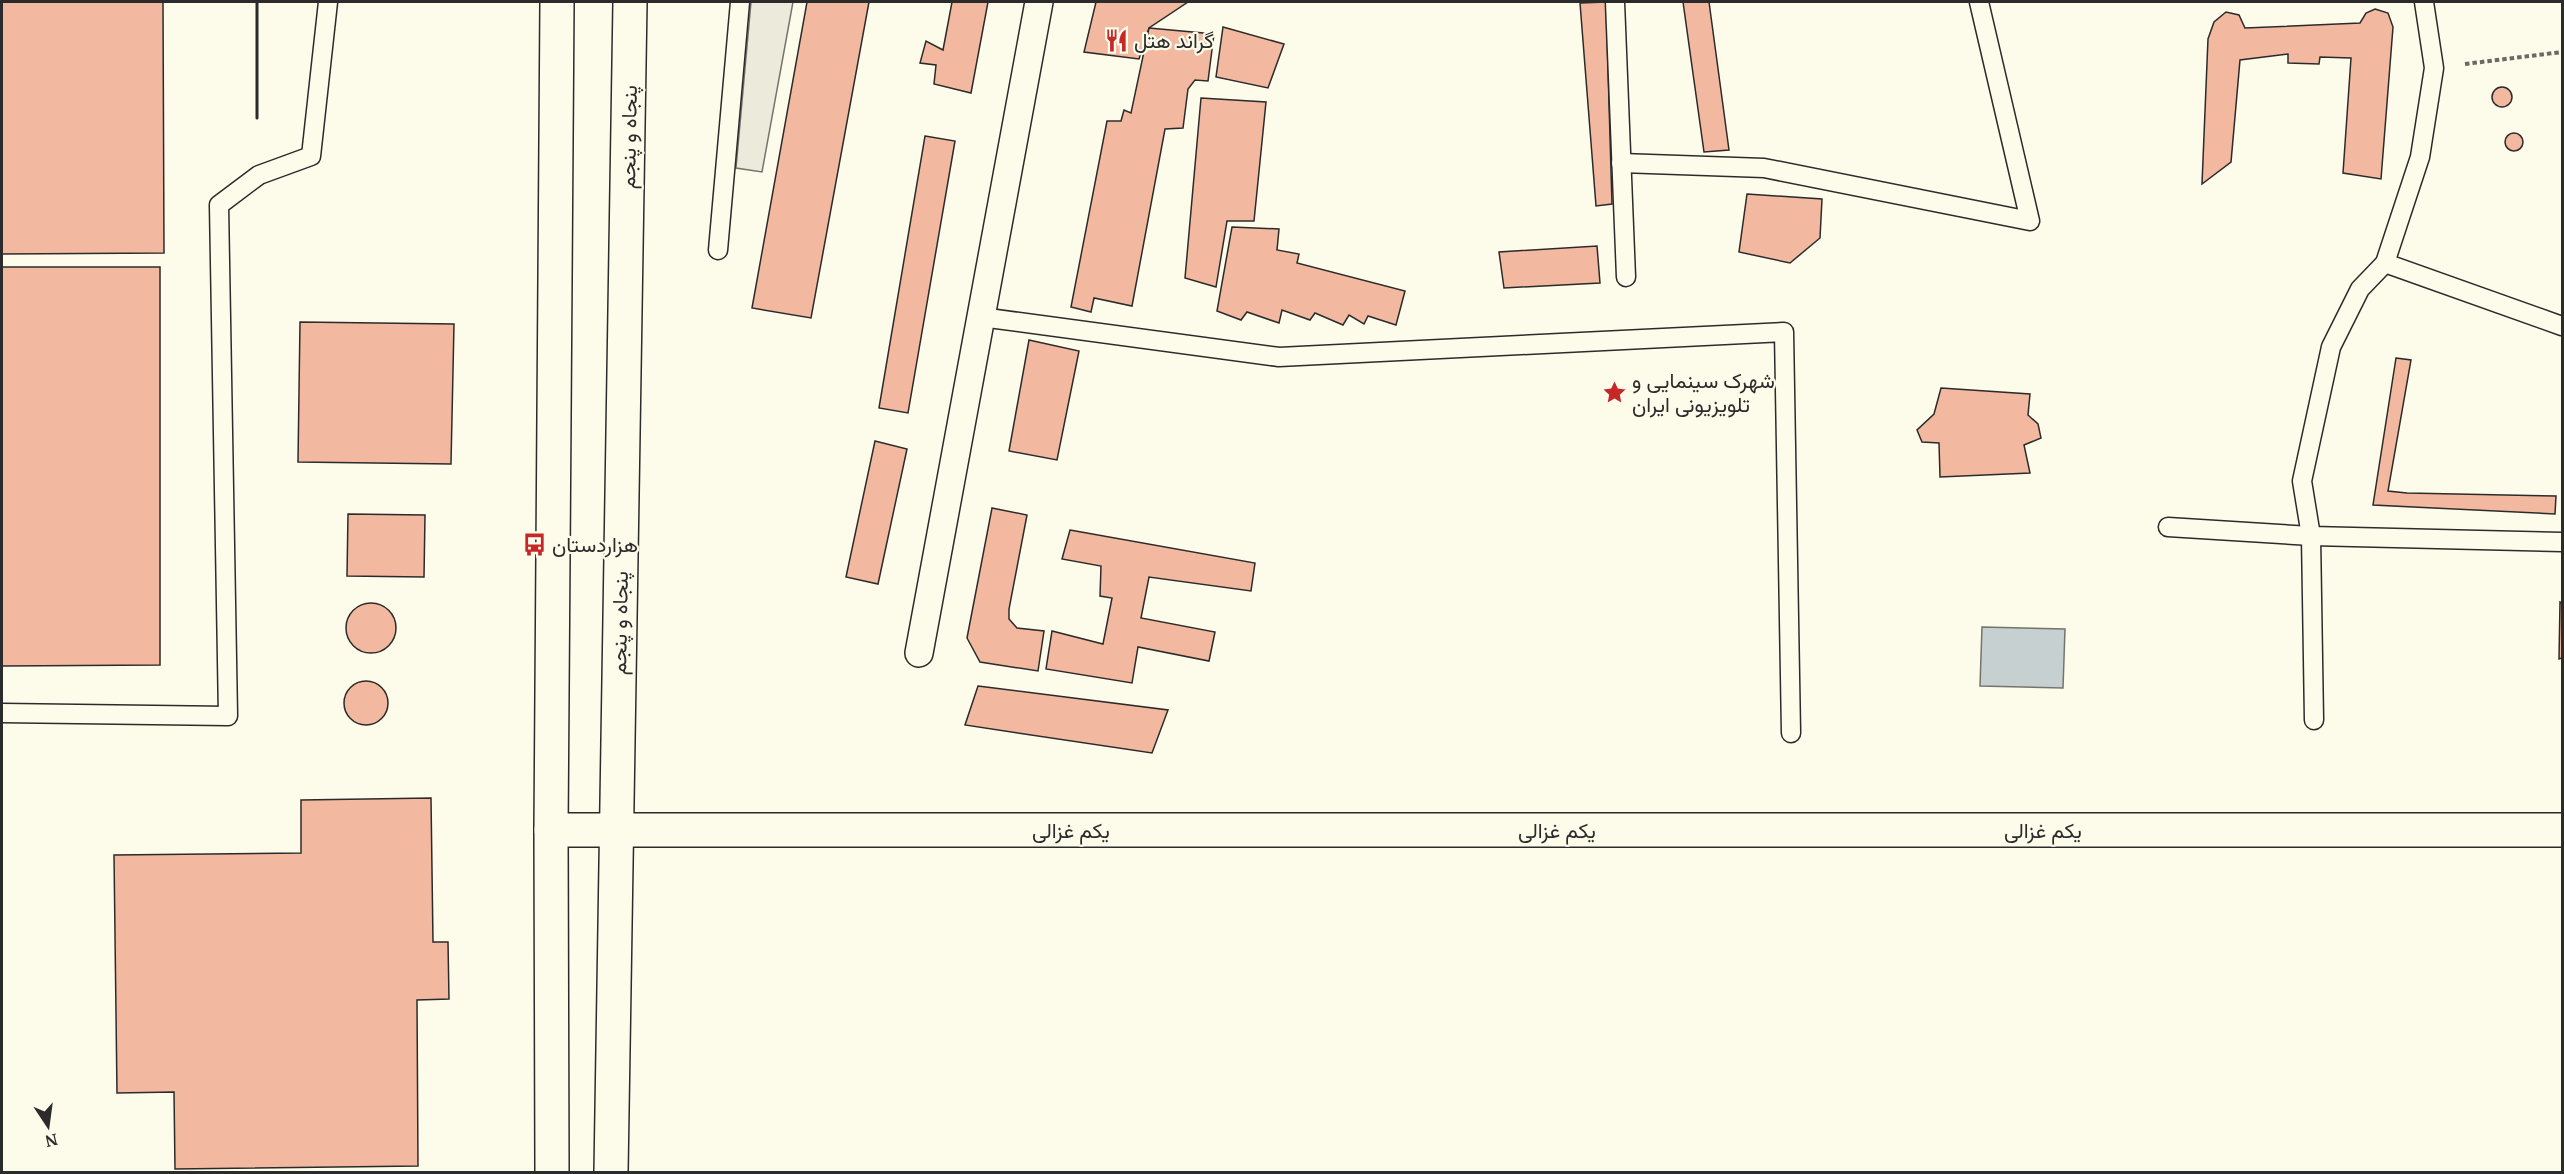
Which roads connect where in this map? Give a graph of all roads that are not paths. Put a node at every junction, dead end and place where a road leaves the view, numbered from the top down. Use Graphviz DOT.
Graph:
graph roads {
  1 [pos="328,2"];
  2 [pos="557,2"];
  3 [pos="630,2"];
  4 [pos="740,2"];
  5 [pos="1039,2"];
  6 [pos="1615,2"];
  7 [pos="1979,2"];
  8 [pos="2424,2"];
  9 [pos="1621,163"];
  10 [pos="718,250"];
  11 [pos="2385,263"];
  12 [pos="1626,277"];
  13 [pos="981,318"];
  14 [pos="2562,326"];
  15 [pos="2168,527"];
  16 [pos="2311,536"];
  17 [pos="2562,542"];
  18 [pos="919,653"];
  19 [pos="2,713"];
  20 [pos="2314,720"];
  21 [pos="1791,733"];
  22 [pos="551,830"];
  23 [pos="615,830"];
  24 [pos="2562,830"];
  25 [pos="552,1173"];
  26 [pos="610,1173"];
  1 -- 19 [label="lane"];
  2 -- 22 [label="main road"];
  3 -- 23 [label="main road, پنجاه و پنجم"];
  4 -- 10 [label="lane"];
  5 -- 13 [label="street"];
  6 -- 9 [label="lane"];
  7 -- 9 [label="lane"];
  8 -- 11 [label="lane"];
  9 -- 12 [label="lane"];
  11 -- 14 [label="lane"];
  11 -- 16 [label="lane"];
  13 -- 18 [label="street"];
  13 -- 21 [label="lane"];
  15 -- 16 [label="lane"];
  16 -- 17 [label="lane"];
  16 -- 20 [label="lane"];
  22 -- 23 [label="main road, یکم غزالی"];
  22 -- 25 [label="main road"];
  23 -- 24 [label="main road, یکم غزالی"];
  23 -- 26 [label="main road, پنجاه و پنجم"];
}
